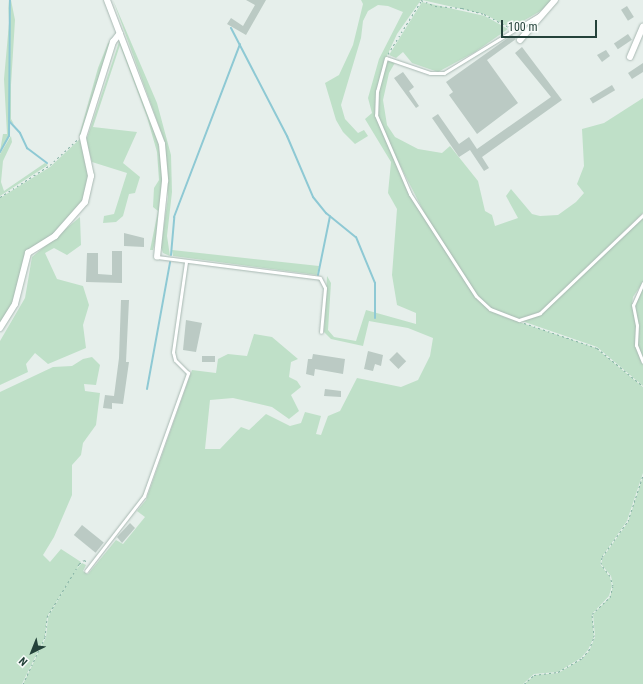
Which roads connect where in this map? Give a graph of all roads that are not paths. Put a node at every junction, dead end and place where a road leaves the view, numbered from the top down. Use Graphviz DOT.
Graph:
graph roads {
  1 [pos="555,0"];
  2 [pos="109,2"];
  3 [pos="547,10"];
  4 [pos="643,27"];
  5 [pos="120,33"];
  6 [pos="520,40"];
  7 [pos="630,57"];
  8 [pos="643,215"];
  9 [pos="157,257"];
  10 [pos="186,262"];
  11 [pos="643,283"];
  12 [pos="0,328"];
  13 [pos="321,332"];
  14 [pos="643,362"];
  15 [pos="86,571"];
  1 -- 3 [label="street"];
  2 -- 5 [label="street"];
  3 -- 6 [label="street"];
  3 -- 8 [label="lane"];
  4 -- 7 [label="street"];
  5 -- 9 [label="street"];
  5 -- 12 [label="street"];
  9 -- 10 [label="lane"];
  10 -- 13 [label="lane"];
  10 -- 15 [label="lane"];
  11 -- 14 [label="lane"];
}
